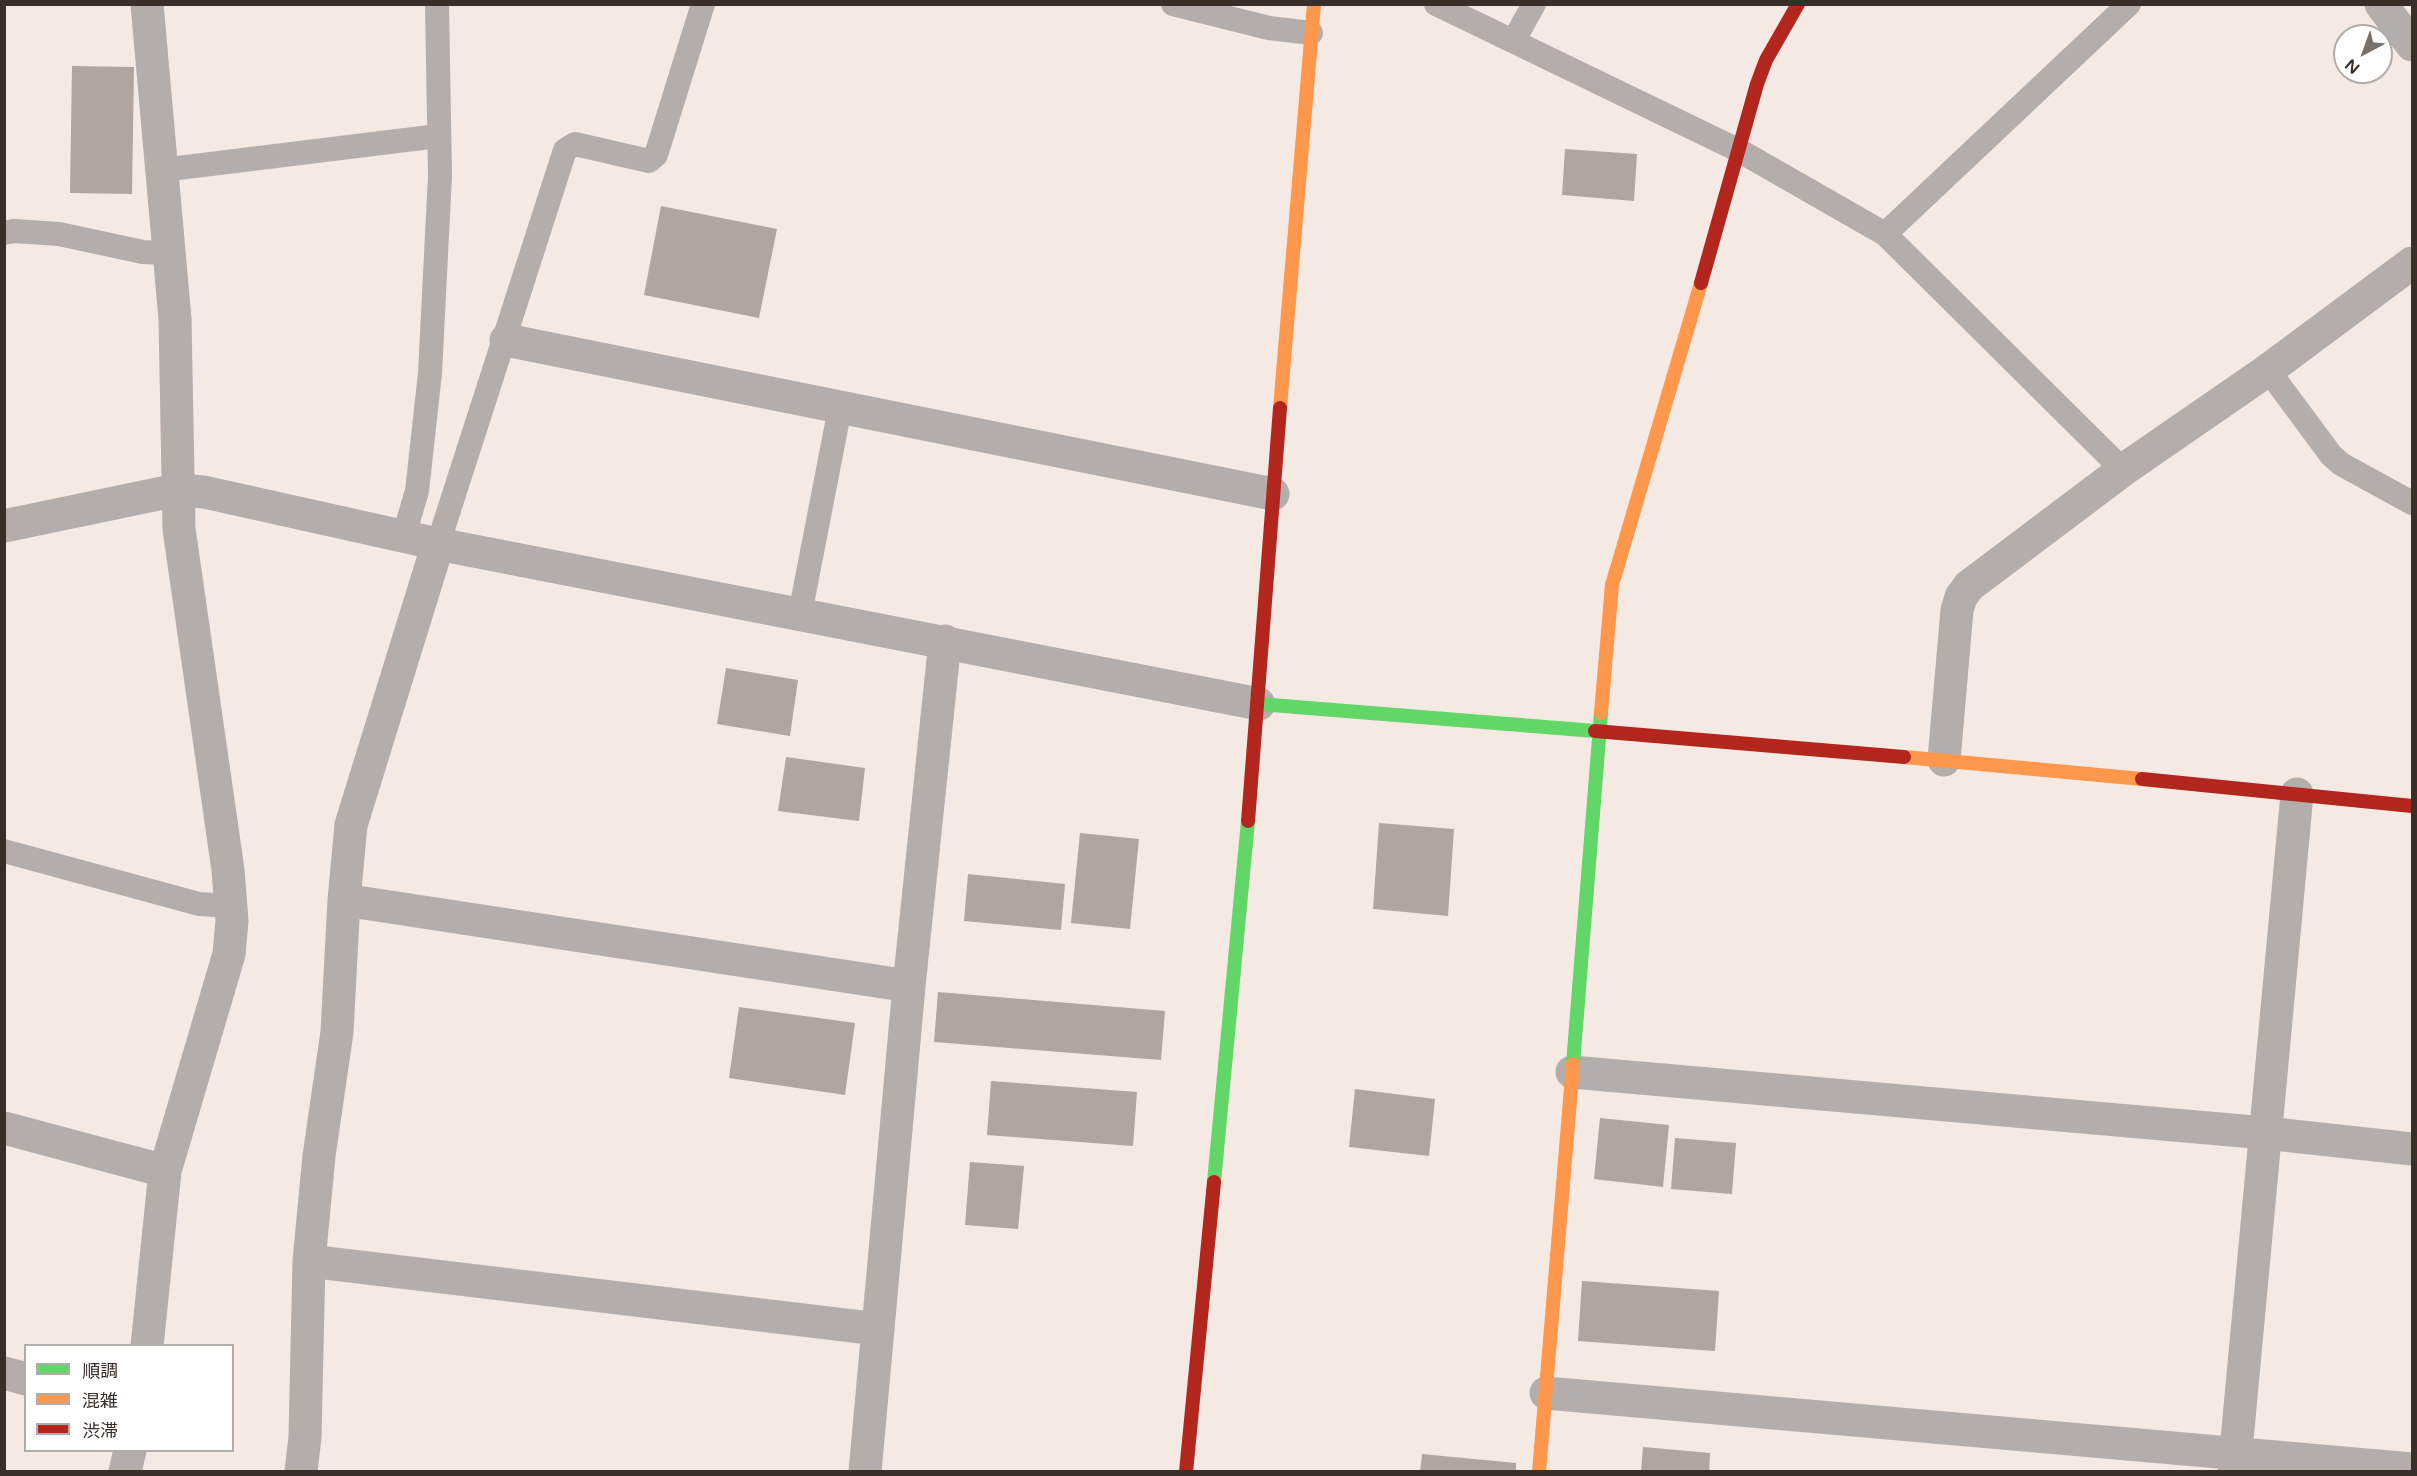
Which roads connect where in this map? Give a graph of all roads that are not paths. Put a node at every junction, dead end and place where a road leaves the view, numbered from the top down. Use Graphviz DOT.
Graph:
graph roads {
  1 [pos="147,4"];
  2 [pos="436,4"];
  3 [pos="703,4"];
  4 [pos="1173,4"];
  5 [pos="1314,4"];
  6 [pos="1436,4"];
  7 [pos="1534,4"];
  8 [pos="1798,4"];
  9 [pos="2129,4"];
  10 [pos="2381,4"];
  11 [pos="1311,33"];
  12 [pos="1514,40"];
  13 [pos="2412,45"];
  14 [pos="438,136"];
  15 [pos="1740,151"];
  16 [pos="162,170"];
  17 [pos="4,233"];
  18 [pos="1885,234"];
  19 [pos="169,253"];
  20 [pos="2412,263"];
  21 [pos="506,340"];
  22 [pos="2268,370"];
  23 [pos="840,408"];
  24 [pos="2123,470"];
  25 [pos="177,490"];
  26 [pos="1273,494"];
  27 [pos="2412,503"];
  28 [pos="4,526"];
  29 [pos="404,535"];
  30 [pos="438,544"];
  31 [pos="800,614"];
  32 [pos="945,641"];
  33 [pos="1259,704"];
  34 [pos="1601,733"];
  35 [pos="1944,760"];
  36 [pos="2297,794"];
  37 [pos="2412,806"];
  38 [pos="4,851"];
  39 [pos="344,900"];
  40 [pos="230,906"];
  41 [pos="909,986"];
  42 [pos="1572,1072"];
  43 [pos="4,1128"];
  44 [pos="2265,1133"];
  45 [pos="2412,1149"];
  46 [pos="165,1171"];
  47 [pos="309,1261"];
  48 [pos="878,1329"];
  49 [pos="147,1344"];
  50 [pos="4,1373"];
  51 [pos="24,1378"];
  52 [pos="1546,1394"];
  53 [pos="130,1452"];
  54 [pos="2235,1463"];
  55 [pos="2412,1469"];
  56 [pos="125,1472"];
  57 [pos="302,1472"];
  58 [pos="865,1472"];
  59 [pos="1186,1472"];
  60 [pos="1539,1472"];
  1 -- 16 [label="street"];
  2 -- 14 [label="lane"];
  3 -- 21 [label="lane"];
  4 -- 11 [label="lane"];
  5 -- 11 [label="street"];
  6 -- 12 [label="lane"];
  7 -- 12 [label="lane"];
  8 -- 15 [label="street"];
  9 -- 18 [label="lane"];
  10 -- 13 [label="street"];
  11 -- 26 [label="street"];
  12 -- 15 [label="lane"];
  14 -- 16 [label="lane"];
  14 -- 29 [label="lane"];
  15 -- 18 [label="lane"];
  15 -- 34 [label="street"];
  16 -- 19 [label="street"];
  17 -- 19 [label="lane"];
  18 -- 24 [label="lane"];
  19 -- 25 [label="street"];
  20 -- 22 [label="street"];
  21 -- 23 [label="street"];
  21 -- 30 [label="lane"];
  22 -- 24 [label="street"];
  22 -- 27 [label="lane"];
  23 -- 26 [label="street"];
  23 -- 31 [label="lane"];
  24 -- 35 [label="street"];
  25 -- 28 [label="street"];
  25 -- 29 [label="street"];
  25 -- 40 [label="street"];
  26 -- 33 [label="street"];
  29 -- 30 [label="street"];
  30 -- 31 [label="street"];
  30 -- 39 [label="street"];
  31 -- 32 [label="street"];
  32 -- 33 [label="street"];
  32 -- 41 [label="street"];
  33 -- 34 [label="street"];
  33 -- 59 [label="street"];
  34 -- 35 [label="street"];
  34 -- 42 [label="street"];
  35 -- 36 [label="street"];
  36 -- 37 [label="street"];
  36 -- 44 [label="street"];
  38 -- 40 [label="lane"];
  39 -- 41 [label="street"];
  39 -- 47 [label="street"];
  40 -- 46 [label="street"];
  41 -- 48 [label="street"];
  42 -- 44 [label="street"];
  42 -- 52 [label="street"];
  43 -- 46 [label="street"];
  44 -- 45 [label="street"];
  44 -- 54 [label="street"];
  46 -- 49 [label="street"];
  47 -- 48 [label="street"];
  47 -- 57 [label="street"];
  48 -- 58 [label="street"];
  50 -- 51 [label="street"];
  52 -- 54 [label="street"];
  52 -- 60 [label="street"];
  53 -- 56 [label="street"];
  54 -- 55 [label="street"];
}
